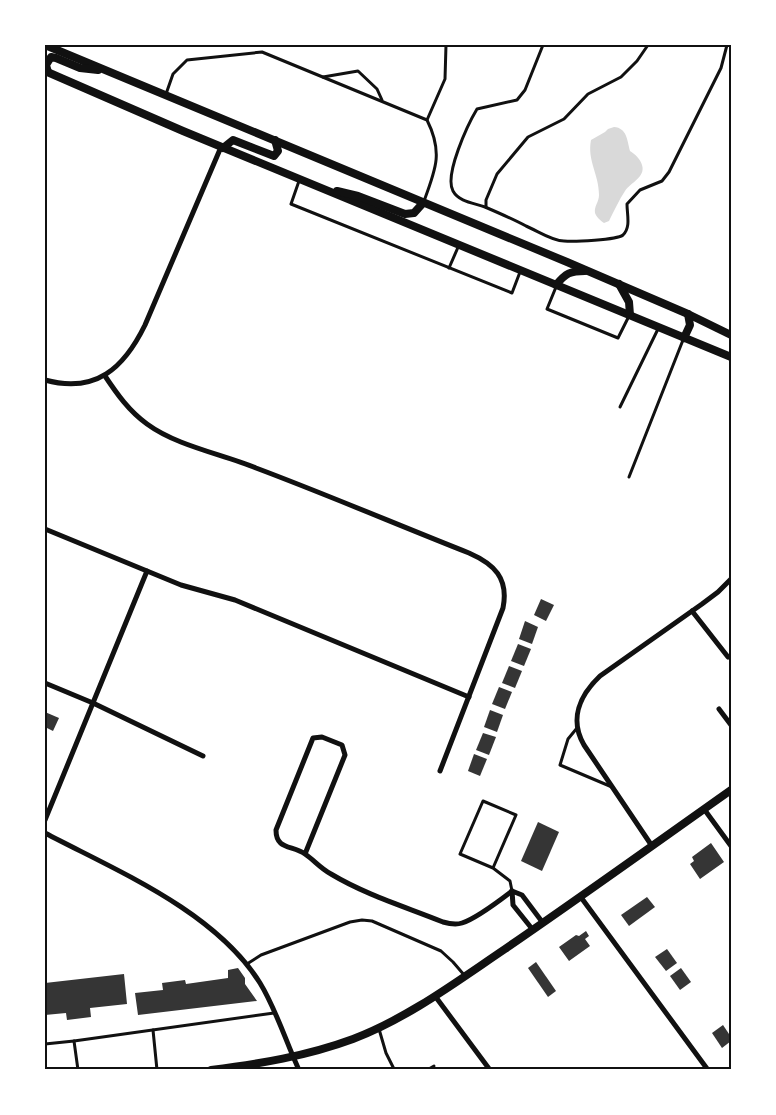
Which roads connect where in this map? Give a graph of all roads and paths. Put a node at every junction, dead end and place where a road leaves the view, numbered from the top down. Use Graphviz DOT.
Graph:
graph roads {
  1 [pos="45,45"];
  2 [pos="446,45"];
  3 [pos="543,45"];
  4 [pos="648,45"];
  5 [pos="727,45"];
  6 [pos="47,71"];
  7 [pos="111,72"];
  8 [pos="322,77"];
  9 [pos="165,95"];
  10 [pos="383,102"];
  11 [pos="427,120"];
  12 [pos="275,140"];
  13 [pos="222,147"];
  14 [pos="300,179"];
  15 [pos="318,187"];
  16 [pos="423,202"];
  17 [pos="486,207"];
  18 [pos="459,245"];
  19 [pos="449,268"];
  20 [pos="521,270"];
  21 [pos="590,271"];
  22 [pos="619,284"];
  23 [pos="556,285"];
  24 [pos="688,314"];
  25 [pos="630,315"];
  26 [pos="658,327"];
  27 [pos="731,335"];
  28 [pos="684,338"];
  29 [pos="731,357"];
  30 [pos="105,376"];
  31 [pos="45,380"];
  32 [pos="620,407"];
  33 [pos="629,477"];
  34 [pos="45,529"];
  35 [pos="147,571"];
  36 [pos="731,579"];
  37 [pos="693,611"];
  38 [pos="728,657"];
  39 [pos="45,683"];
  40 [pos="469,697"];
  41 [pos="93,703"];
  42 [pos="719,709"];
  43 [pos="731,725"];
  44 [pos="577,728"];
  45 [pos="203,756"];
  46 [pos="440,771"];
  47 [pos="612,787"];
  48 [pos="731,790"];
  49 [pos="704,809"];
  50 [pos="45,820"];
  51 [pos="45,833"];
  52 [pos="652,846"];
  53 [pos="731,846"];
  54 [pos="305,854"];
  55 [pos="493,868"];
  56 [pos="512,891"];
  57 [pos="580,896"];
  58 [pos="543,923"];
  59 [pos="533,930"];
  60 [pos="247,964"];
  61 [pos="465,976"];
  62 [pos="435,996"];
  63 [pos="274,1012"];
  64 [pos="379,1027"];
  65 [pos="153,1030"];
  66 [pos="74,1041"];
  67 [pos="45,1044"];
  68 [pos="293,1057"];
  69 [pos="434,1066"];
  70 [pos="78,1070"];
  71 [pos="157,1070"];
  72 [pos="211,1070"];
  73 [pos="299,1070"];
  74 [pos="397,1070"];
  75 [pos="427,1070"];
  76 [pos="490,1070"];
  77 [pos="708,1070"];
  1 -- 7 [label="main road"];
  2 -- 11 [label="lane"];
  3 -- 17 [label="lane"];
  4 -- 17 [label="lane"];
  5 -- 17 [label="lane"];
  6 -- 7 [label="main road"];
  6 -- 13 [label="main road"];
  7 -- 9 [label="main road"];
  8 -- 9 [label="lane"];
  8 -- 10 [label="lane"];
  8 -- 10 [label="lane"];
  9 -- 12 [label="main road"];
  10 -- 11 [label="lane"];
  11 -- 16 [label="lane"];
  12 -- 13 [label="main road"];
  12 -- 16 [label="main road"];
  13 -- 14 [label="main road"];
  13 -- 30 [label="street"];
  14 -- 15 [label="main road"];
  14 -- 19 [label="lane"];
  15 -- 16 [label="main road"];
  15 -- 18 [label="main road"];
  16 -- 21 [label="main road"];
  18 -- 19 [label="lane"];
  18 -- 20 [label="main road"];
  19 -- 20 [label="lane"];
  20 -- 23 [label="main road"];
  21 -- 22 [label="main road"];
  21 -- 23 [label="main road"];
  22 -- 24 [label="main road"];
  22 -- 25 [label="main road"];
  23 -- 25 [label="main road"];
  23 -- 25 [label="lane"];
  24 -- 27 [label="main road"];
  24 -- 28 [label="main road"];
  25 -- 26 [label="main road"];
  26 -- 28 [label="main road"];
  26 -- 32 [label="lane"];
  28 -- 29 [label="main road"];
  28 -- 33 [label="lane"];
  30 -- 31 [label="street"];
  30 -- 40 [label="street"];
  34 -- 35 [label="street"];
  35 -- 40 [label="street"];
  35 -- 41 [label="street"];
  36 -- 37 [label="street"];
  37 -- 38 [label="street"];
  37 -- 44 [label="street"];
  39 -- 41 [label="street"];
  40 -- 46 [label="street"];
  41 -- 45 [label="street"];
  41 -- 50 [label="street"];
  42 -- 43 [label="street"];
  44 -- 47 [label="street"];
  44 -- 47 [label="lane"];
  47 -- 52 [label="street"];
  48 -- 49 [label="main road"];
  49 -- 52 [label="main road"];
  49 -- 53 [label="street"];
  51 -- 60 [label="street"];
  52 -- 57 [label="main road"];
  54 -- 54 [label="street"];
  54 -- 56 [label="street"];
  55 -- 55 [label="lane"];
  55 -- 56 [label="lane"];
  56 -- 58 [label="street"];
  56 -- 59 [label="street"];
  57 -- 58 [label="main road"];
  57 -- 77 [label="street"];
  58 -- 59 [label="main road"];
  59 -- 61 [label="main road"];
  60 -- 61 [label="lane"];
  60 -- 63 [label="street"];
  61 -- 62 [label="main road"];
  62 -- 64 [label="main road"];
  62 -- 76 [label="street"];
  63 -- 65 [label="lane"];
  63 -- 68 [label="street"];
  64 -- 68 [label="main road"];
  64 -- 74 [label="lane"];
  65 -- 66 [label="lane"];
  65 -- 71 [label="lane"];
  66 -- 67 [label="lane"];
  66 -- 70 [label="lane"];
  68 -- 72 [label="main road"];
  68 -- 73 [label="street"];
  69 -- 75 [label="lane"];
}
